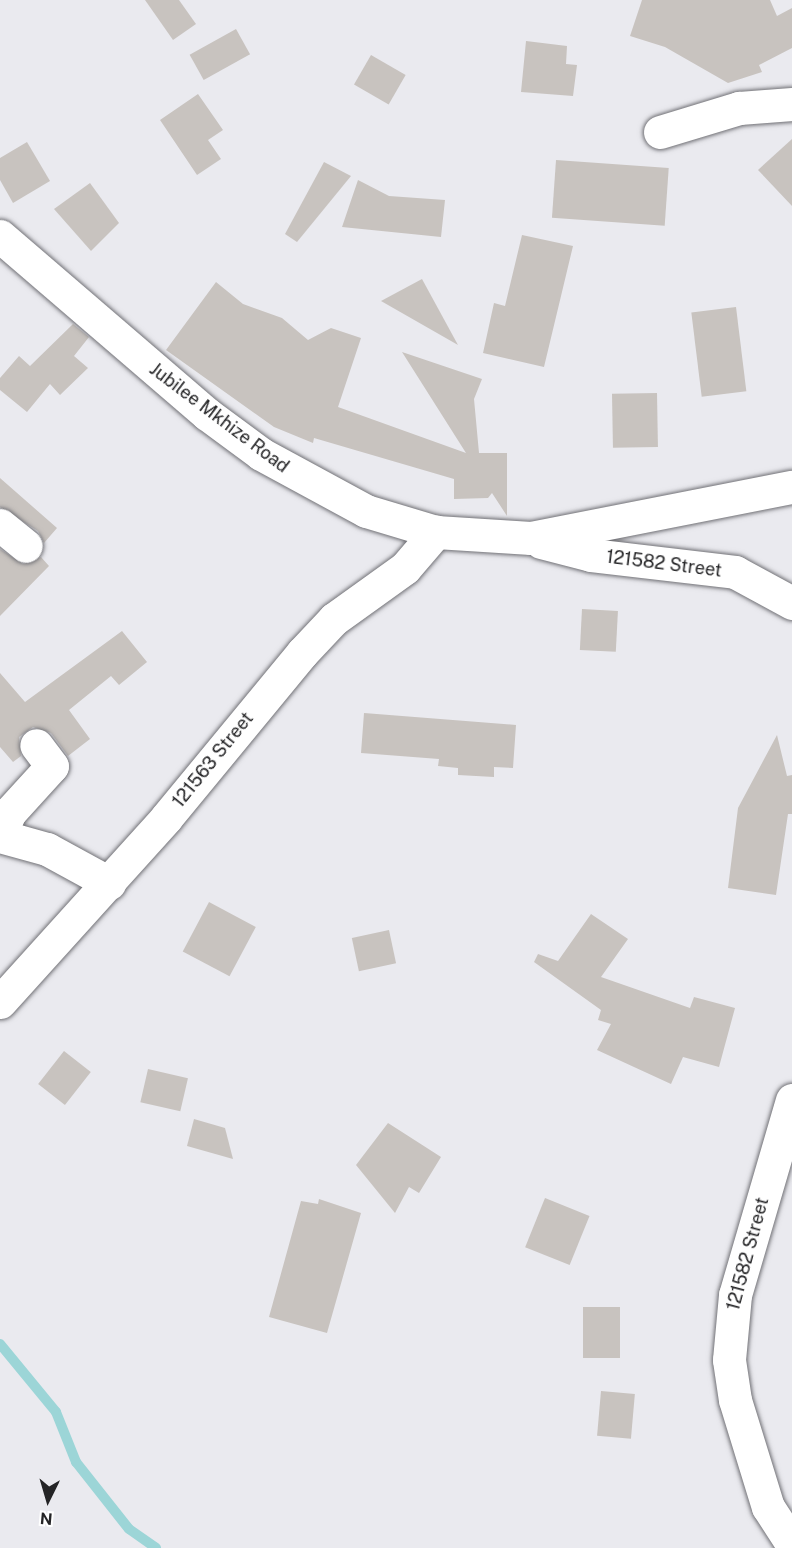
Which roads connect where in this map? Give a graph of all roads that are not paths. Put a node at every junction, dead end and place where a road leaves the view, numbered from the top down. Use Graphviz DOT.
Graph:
graph roads {
  1 [pos="792,105"];
  2 [pos="660,132"];
  3 [pos="0,236"];
  4 [pos="792,487"];
  5 [pos="0,525"];
  6 [pos="436,532"];
  7 [pos="531,538"];
  8 [pos="26,546"];
  9 [pos="792,603"];
  10 [pos="36,745"];
  11 [pos="0,836"];
  12 [pos="109,883"];
  13 [pos="2,1001"];
  14 [pos="792,1100"];
  15 [pos="792,1544"];
  1 -- 2 [label="street"];
  3 -- 6 [label="street, Jubilee Mkhize Road"];
  4 -- 7 [label="street, Jubilee Mkhize Road"];
  5 -- 8 [label="street"];
  6 -- 7 [label="street, Jubilee Mkhize Road"];
  6 -- 12 [label="street, 121563 Street"];
  7 -- 9 [label="street, 121582 Street"];
  10 -- 11 [label="street"];
  11 -- 12 [label="street"];
  12 -- 13 [label="street, 121563 Street"];
  14 -- 15 [label="street, 121582 Street"];
}
